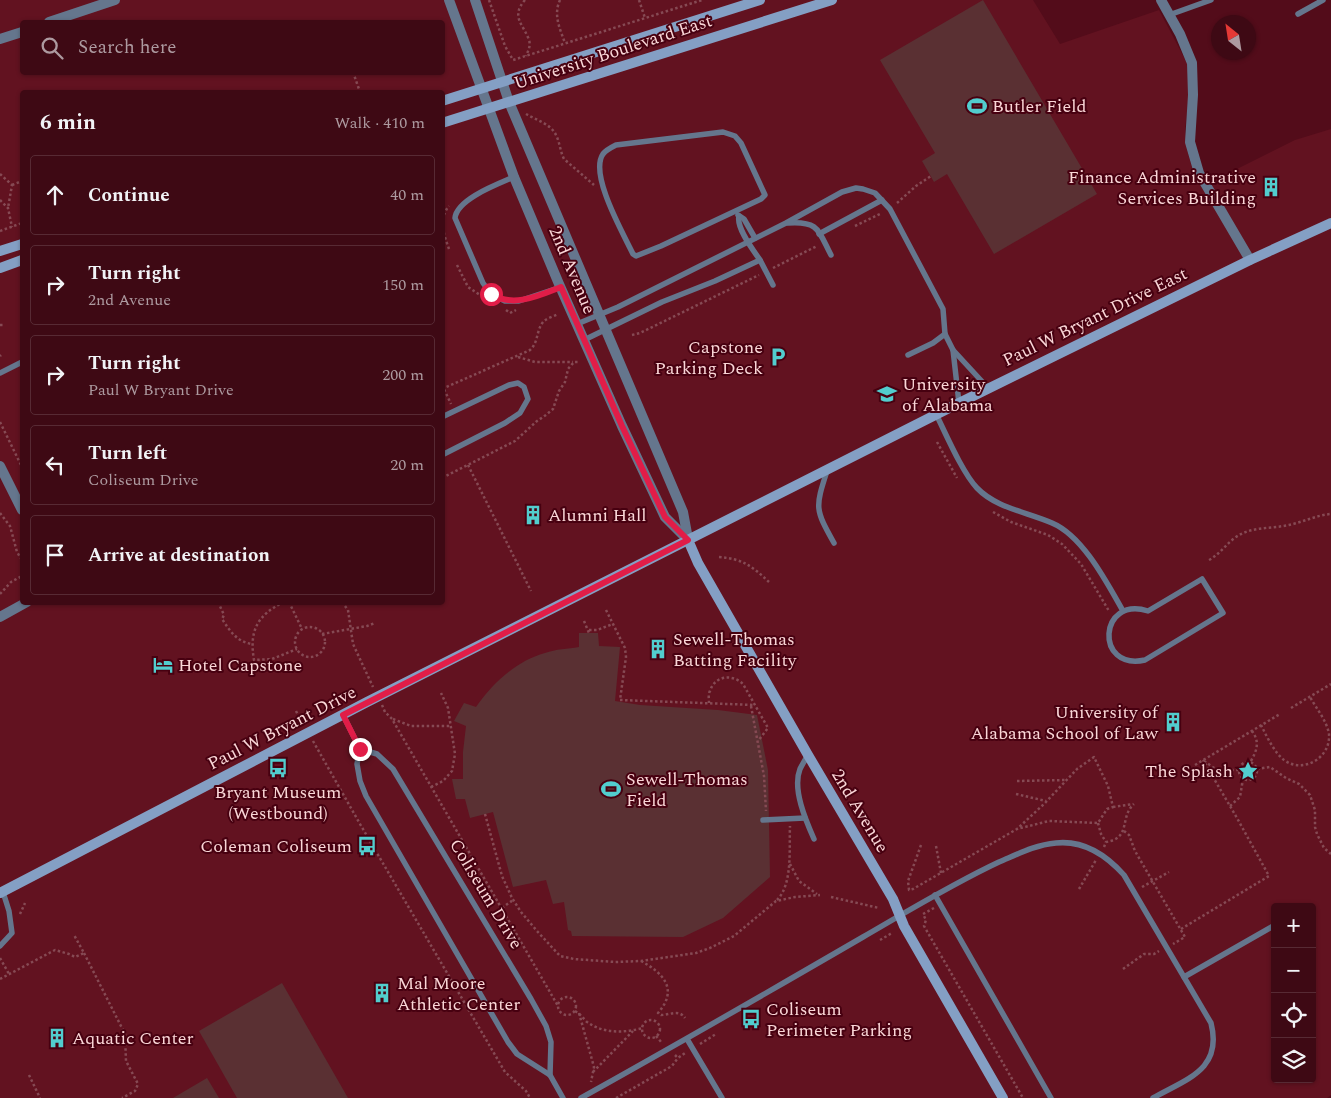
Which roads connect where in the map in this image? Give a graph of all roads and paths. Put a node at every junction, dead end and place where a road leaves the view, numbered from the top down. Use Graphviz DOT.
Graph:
graph roads {
  1 [pos="114,0"];
  2 [pos="449,0"];
  3 [pos="475,0"];
  4 [pos="489,0"];
  5 [pos="525,0"];
  6 [pos="560,0"];
  7 [pos="639,0"];
  8 [pos="702,0"];
  9 [pos="760,0"];
  10 [pos="832,0"];
  11 [pos="1161,0"];
  12 [pos="1211,0"];
  13 [pos="1323,0"];
  14 [pos="101,2"];
  15 [pos="1298,14"];
  16 [pos="1169,15"];
  17 [pos="645,18"];
  18 [pos="54,20"];
  19 [pos="20,33"];
  20 [pos="0,39"];
  21 [pos="565,44"];
  22 [pos="526,56"];
  23 [pos="354,75"];
  24 [pos="502,81"];
  25 [pos="481,88"];
  26 [pos="359,90"];
  27 [pos="445,100"];
  28 [pos="509,102"];
  29 [pos="489,108"];
  30 [pos="526,114"];
  31 [pos="445,122"];
  32 [pos="0,174"];
  33 [pos="931,176"];
  34 [pos="514,177"];
  35 [pos="20,183"];
  36 [pos="12,185"];
  37 [pos="602,186"];
  38 [pos="0,200"];
  39 [pos="882,200"];
  40 [pos="8,208"];
  41 [pos="890,209"];
  42 [pos="737,214"];
  43 [pos="786,223"];
  44 [pos="1331,223"];
  45 [pos="20,224"];
  46 [pos="12,227"];
  47 [pos="849,230"];
  48 [pos="0,231"];
  49 [pos="820,234"];
  50 [pos="755,238"];
  51 [pos="748,242"];
  52 [pos="824,242"];
  53 [pos="20,245"];
  54 [pos="0,251"];
  55 [pos="831,255"];
  56 [pos="760,260"];
  57 [pos="1250,260"];
  58 [pos="20,261"];
  59 [pos="0,268"];
  60 [pos="766,272"];
  61 [pos="773,285"];
  62 [pos="561,287"];
  63 [pos="558,314"];
  64 [pos="600,314"];
  65 [pos="577,324"];
  66 [pos="606,330"];
  67 [pos="945,334"];
  68 [pos="632,335"];
  69 [pos="584,340"];
  70 [pos="953,350"];
  71 [pos="908,355"];
  72 [pos="518,356"];
  73 [pos="574,362"];
  74 [pos="579,362"];
  75 [pos="20,363"];
  76 [pos="0,373"];
  77 [pos="445,387"];
  78 [pos="988,388"];
  79 [pos="445,392"];
  80 [pos="959,403"];
  81 [pos="454,411"];
  82 [pos="936,414"];
  83 [pos="445,416"];
  84 [pos="0,422"];
  85 [pos="936,442"];
  86 [pos="445,453"];
  87 [pos="20,462"];
  88 [pos="468,465"];
  89 [pos="0,466"];
  90 [pos="827,470"];
  91 [pos="445,476"];
  92 [pos="961,484"];
  93 [pos="20,506"];
  94 [pos="990,510"];
  95 [pos="0,512"];
  96 [pos="1331,514"];
  97 [pos="688,540"];
  98 [pos="834,543"];
  99 [pos="20,557"];
  100 [pos="719,557"];
  101 [pos="1209,560"];
  102 [pos="20,577"];
  103 [pos="769,582"];
  104 [pos="531,591"];
  105 [pos="0,594"];
  106 [pos="22,605"];
  107 [pos="219,605"];
  108 [pos="279,605"];
  109 [pos="290,605"];
  110 [pos="344,605"];
  111 [pos="606,610"];
  112 [pos="1123,611"];
  113 [pos="0,617"];
  114 [pos="1114,619"];
  115 [pos="584,621"];
  116 [pos="375,622"];
  117 [pos="613,624"];
  118 [pos="302,629"];
  119 [pos="351,629"];
  120 [pos="322,634"];
  121 [pos="252,644"];
  122 [pos="297,649"];
  123 [pos="1331,684"];
  124 [pos="441,694"];
  125 [pos="1310,696"];
  126 [pos="378,697"];
  127 [pos="709,704"];
  128 [pos="751,706"];
  129 [pos="755,706"];
  130 [pos="1291,708"];
  131 [pos="1280,714"];
  132 [pos="343,715"];
  133 [pos="392,719"];
  134 [pos="451,726"];
  135 [pos="1260,726"];
  136 [pos="1252,731"];
  137 [pos="758,741"];
  138 [pos="360,749"];
  139 [pos="319,752"];
  140 [pos="808,755"];
  141 [pos="1203,760"];
  142 [pos="1251,762"];
  143 [pos="1195,765"];
  144 [pos="1257,769"];
  145 [pos="1239,770"];
  146 [pos="1243,778"];
  147 [pos="1066,780"];
  148 [pos="1018,781"];
  149 [pos="431,788"];
  150 [pos="1016,794"];
  151 [pos="1047,801"];
  152 [pos="1134,804"];
  153 [pos="1230,806"];
  154 [pos="1113,807"];
  155 [pos="485,814"];
  156 [pos="805,818"];
  157 [pos="790,819"];
  158 [pos="765,820"];
  159 [pos="1098,822"];
  160 [pos="1017,829"];
  161 [pos="814,839"];
  162 [pos="1106,842"];
  163 [pos="920,845"];
  164 [pos="936,846"];
  165 [pos="1331,854"];
  166 [pos="789,861"];
  167 [pos="1169,872"];
  168 [pos="940,873"];
  169 [pos="1,892"];
  170 [pos="1134,892"];
  171 [pos="935,894"];
  172 [pos="831,898"];
  173 [pos="513,900"];
  174 [pos="776,901"];
  175 [pos="502,908"];
  176 [pos="879,908"];
  177 [pos="923,914"];
  178 [pos="899,916"];
  179 [pos="1271,927"];
  180 [pos="1181,929"];
  181 [pos="892,933"];
  182 [pos="74,936"];
  183 [pos="880,940"];
  184 [pos="0,946"];
  185 [pos="84,953"];
  186 [pos="0,958"];
  187 [pos="641,961"];
  188 [pos="9,975"];
  189 [pos="1184,977"];
  190 [pos="0,979"];
  191 [pos="558,1006"];
  192 [pos="575,1011"];
  193 [pos="579,1013"];
  194 [pos="685,1018"];
  195 [pos="643,1028"];
  196 [pos="634,1030"];
  197 [pos="686,1039"];
  198 [pos="678,1058"];
  199 [pos="592,1073"];
  200 [pos="29,1075"];
  201 [pos="550,1075"];
  202 [pos="595,1090"];
  203 [pos="40,1098"];
  204 [pos="122,1098"];
  205 [pos="530,1098"];
  206 [pos="563,1098"];
  207 [pos="582,1098"];
  208 [pos="616,1098"];
  209 [pos="722,1098"];
  210 [pos="1003,1098"];
  211 [pos="1022,1098"];
  212 [pos="1051,1098"];
  213 [pos="1152,1098"];
  1 -- 14 [label="street"];
  2 -- 25 [label="street, 2nd Avenue"];
  3 -- 24 [label="street, 2nd Avenue"];
  4 -- 22 [label="path"];
  5 -- 22 [label="path"];
  6 -- 21 [label="path"];
  7 -- 17 [label="path"];
  8 -- 17 [label="path"];
  9 -- 24 [label="main road, University Boulevard East"];
  10 -- 28 [label="main road, University Boulevard East"];
  11 -- 16 [label="street"];
  12 -- 16 [label="lane"];
  13 -- 15 [label="lane"];
  14 -- 18 [label="street"];
  16 -- 57 [label="street"];
  17 -- 21 [label="path"];
  19 -- 20 [label="street"];
  21 -- 22 [label="path"];
  23 -- 26 [label="path"];
  24 -- 25 [label="main road, University Boulevard East"];
  24 -- 28 [label="street, 2nd Avenue"];
  25 -- 27 [label="main road, University Boulevard East"];
  25 -- 29 [label="street, 2nd Avenue"];
  28 -- 29 [label="main road, University Boulevard East"];
  28 -- 64 [label="street, 2nd Avenue"];
  29 -- 31 [label="main road, University Boulevard East"];
  29 -- 34 [label="street, 2nd Avenue"];
  30 -- 37 [label="path"];
  32 -- 36 [label="path"];
  33 -- 41 [label="path"];
  34 -- 62 [label="street, 2nd Avenue"];
  34 -- 62 [label="lane"];
  35 -- 36 [label="path"];
  36 -- 40 [label="path"];
  37 -- 42 [label="lane"];
  37 -- 42 [label="lane"];
  38 -- 40 [label="path"];
  39 -- 41 [label="lane"];
  39 -- 43 [label="lane"];
  39 -- 49 [label="lane"];
  40 -- 46 [label="path"];
  41 -- 47 [label="path"];
  41 -- 67 [label="lane"];
  42 -- 50 [label="lane"];
  42 -- 51 [label="lane"];
  43 -- 49 [label="lane"];
  43 -- 50 [label="lane"];
  44 -- 57 [label="main road, Paul W Bryant Drive East"];
  45 -- 46 [label="path"];
  46 -- 48 [label="path"];
  49 -- 52 [label="lane"];
  50 -- 51 [label="lane"];
  51 -- 56 [label="lane"];
  51 -- 64 [label="lane"];
  52 -- 55 [label="lane"];
  52 -- 60 [label="path"];
  53 -- 54 [label="main road"];
  56 -- 60 [label="lane"];
  56 -- 66 [label="lane"];
  57 -- 78 [label="main road, Paul W Bryant Drive East"];
  58 -- 59 [label="main road"];
  60 -- 61 [label="lane"];
  60 -- 68 [label="path"];
  62 -- 65 [label="street, 2nd Avenue"];
  63 -- 72 [label="path"];
  64 -- 65 [label="lane"];
  64 -- 66 [label="street, 2nd Avenue"];
  65 -- 69 [label="street, 2nd Avenue"];
  66 -- 69 [label="lane"];
  66 -- 97 [label="street, 2nd Avenue"];
  67 -- 70 [label="lane"];
  67 -- 71 [label="lane"];
  69 -- 97 [label="street, 2nd Avenue"];
  70 -- 78 [label="lane"];
  70 -- 80 [label="lane"];
  72 -- 73 [label="path"];
  72 -- 77 [label="path"];
  73 -- 74 [label="path"];
  73 -- 88 [label="path"];
  75 -- 76 [label="lane"];
  78 -- 80 [label="main road, Paul W Bryant Drive East"];
  79 -- 81 [label="path"];
  80 -- 82 [label="main road, Paul W Bryant Drive East"];
  81 -- 83 [label="lane"];
  81 -- 86 [label="lane"];
  82 -- 90 [label="main road, Paul W Bryant Drive East"];
  82 -- 112 [label="lane"];
  84 -- 87 [label="path"];
  85 -- 92 [label="path"];
  88 -- 91 [label="path"];
  88 -- 104 [label="path"];
  89 -- 93 [label="street"];
  90 -- 97 [label="main road, Paul W Bryant Drive East"];
  90 -- 98 [label="lane"];
  94 -- 114 [label="path"];
  95 -- 99 [label="path"];
  96 -- 101 [label="path"];
  97 -- 126 [label="main road, Paul W Bryant Drive"];
  97 -- 140 [label="main road, 2nd Avenue"];
  100 -- 103 [label="path"];
  102 -- 105 [label="path"];
  106 -- 113 [label="street"];
  107 -- 121 [label="path"];
  108 -- 121 [label="path"];
  109 -- 118 [label="path"];
  110 -- 119 [label="path"];
  111 -- 117 [label="path"];
  112 -- 114 [label="lane"];
  112 -- 114 [label="lane"];
  115 -- 117 [label="path"];
  116 -- 119 [label="path"];
  117 -- 127 [label="path"];
  118 -- 120 [label="path"];
  118 -- 122 [label="path"];
  119 -- 120 [label="path"];
  119 -- 126 [label="path"];
  120 -- 122 [label="path"];
  121 -- 122 [label="path"];
  123 -- 125 [label="path"];
  124 -- 134 [label="path"];
  125 -- 130 [label="path"];
  125 -- 135 [label="path"];
  126 -- 132 [label="main road, Paul W Bryant Drive"];
  126 -- 133 [label="path"];
  127 -- 128 [label="path"];
  127 -- 129 [label="path"];
  128 -- 129 [label="path"];
  128 -- 137 [label="path"];
  129 -- 137 [label="path"];
  131 -- 135 [label="path"];
  132 -- 138 [label="lane"];
  132 -- 169 [label="main road, Paul W Bryant Drive"];
  133 -- 134 [label="path"];
  133 -- 149 [label="path"];
  134 -- 149 [label="path"];
  135 -- 136 [label="path"];
  136 -- 141 [label="path"];
  136 -- 142 [label="path"];
  137 -- 158 [label="path"];
  138 -- 201 [label="lane"];
  138 -- 201 [label="lane, Coliseum Drive"];
  139 -- 205 [label="path"];
  140 -- 156 [label="lane"];
  140 -- 178 [label="main road, 2nd Avenue"];
  141 -- 143 [label="path"];
  141 -- 145 [label="path"];
  141 -- 153 [label="path"];
  142 -- 144 [label="path"];
  142 -- 145 [label="path"];
  144 -- 146 [label="path"];
  144 -- 165 [label="path"];
  145 -- 146 [label="path"];
  146 -- 153 [label="path"];
  147 -- 148 [label="path"];
  147 -- 151 [label="path"];
  147 -- 154 [label="path"];
  149 -- 175 [label="path"];
  150 -- 151 [label="path"];
  151 -- 160 [label="path"];
  152 -- 154 [label="path"];
  153 -- 180 [label="path"];
  154 -- 159 [label="path"];
  155 -- 173 [label="path"];
  156 -- 157 [label="lane"];
  156 -- 161 [label="lane"];
  157 -- 158 [label="lane"];
  157 -- 166 [label="path"];
  159 -- 160 [label="path"];
  159 -- 162 [label="path"];
  160 -- 168 [label="path"];
  163 -- 168 [label="path"];
  164 -- 168 [label="path"];
  166 -- 174 [label="path"];
  166 -- 174 [label="path"];
  167 -- 170 [label="path"];
  169 -- 184 [label="lane"];
  170 -- 171 [label="lane"];
  170 -- 189 [label="lane"];
  171 -- 178 [label="lane"];
  171 -- 212 [label="lane"];
  172 -- 176 [label="path"];
  173 -- 175 [label="path"];
  173 -- 187 [label="path"];
  174 -- 187 [label="path"];
  175 -- 191 [label="path"];
  177 -- 211 [label="path"];
  178 -- 197 [label="lane"];
  178 -- 210 [label="main road, 2nd Avenue"];
  179 -- 189 [label="lane"];
  181 -- 183 [label="path"];
  182 -- 185 [label="path"];
  185 -- 188 [label="path"];
  185 -- 204 [label="path"];
  186 -- 188 [label="path"];
  187 -- 194 [label="path"];
  188 -- 190 [label="path"];
  189 -- 213 [label="lane"];
  191 -- 192 [label="path"];
  191 -- 192 [label="path"];
  192 -- 193 [label="path"];
  193 -- 196 [label="path"];
  193 -- 199 [label="path"];
  195 -- 195 [label="path"];
  195 -- 196 [label="path"];
  196 -- 199 [label="path"];
  197 -- 202 [label="lane"];
  197 -- 209 [label="lane"];
  198 -- 208 [label="path"];
  199 -- 202 [label="path"];
  200 -- 203 [label="path"];
  201 -- 206 [label="lane"];
  202 -- 207 [label="lane"];
}
